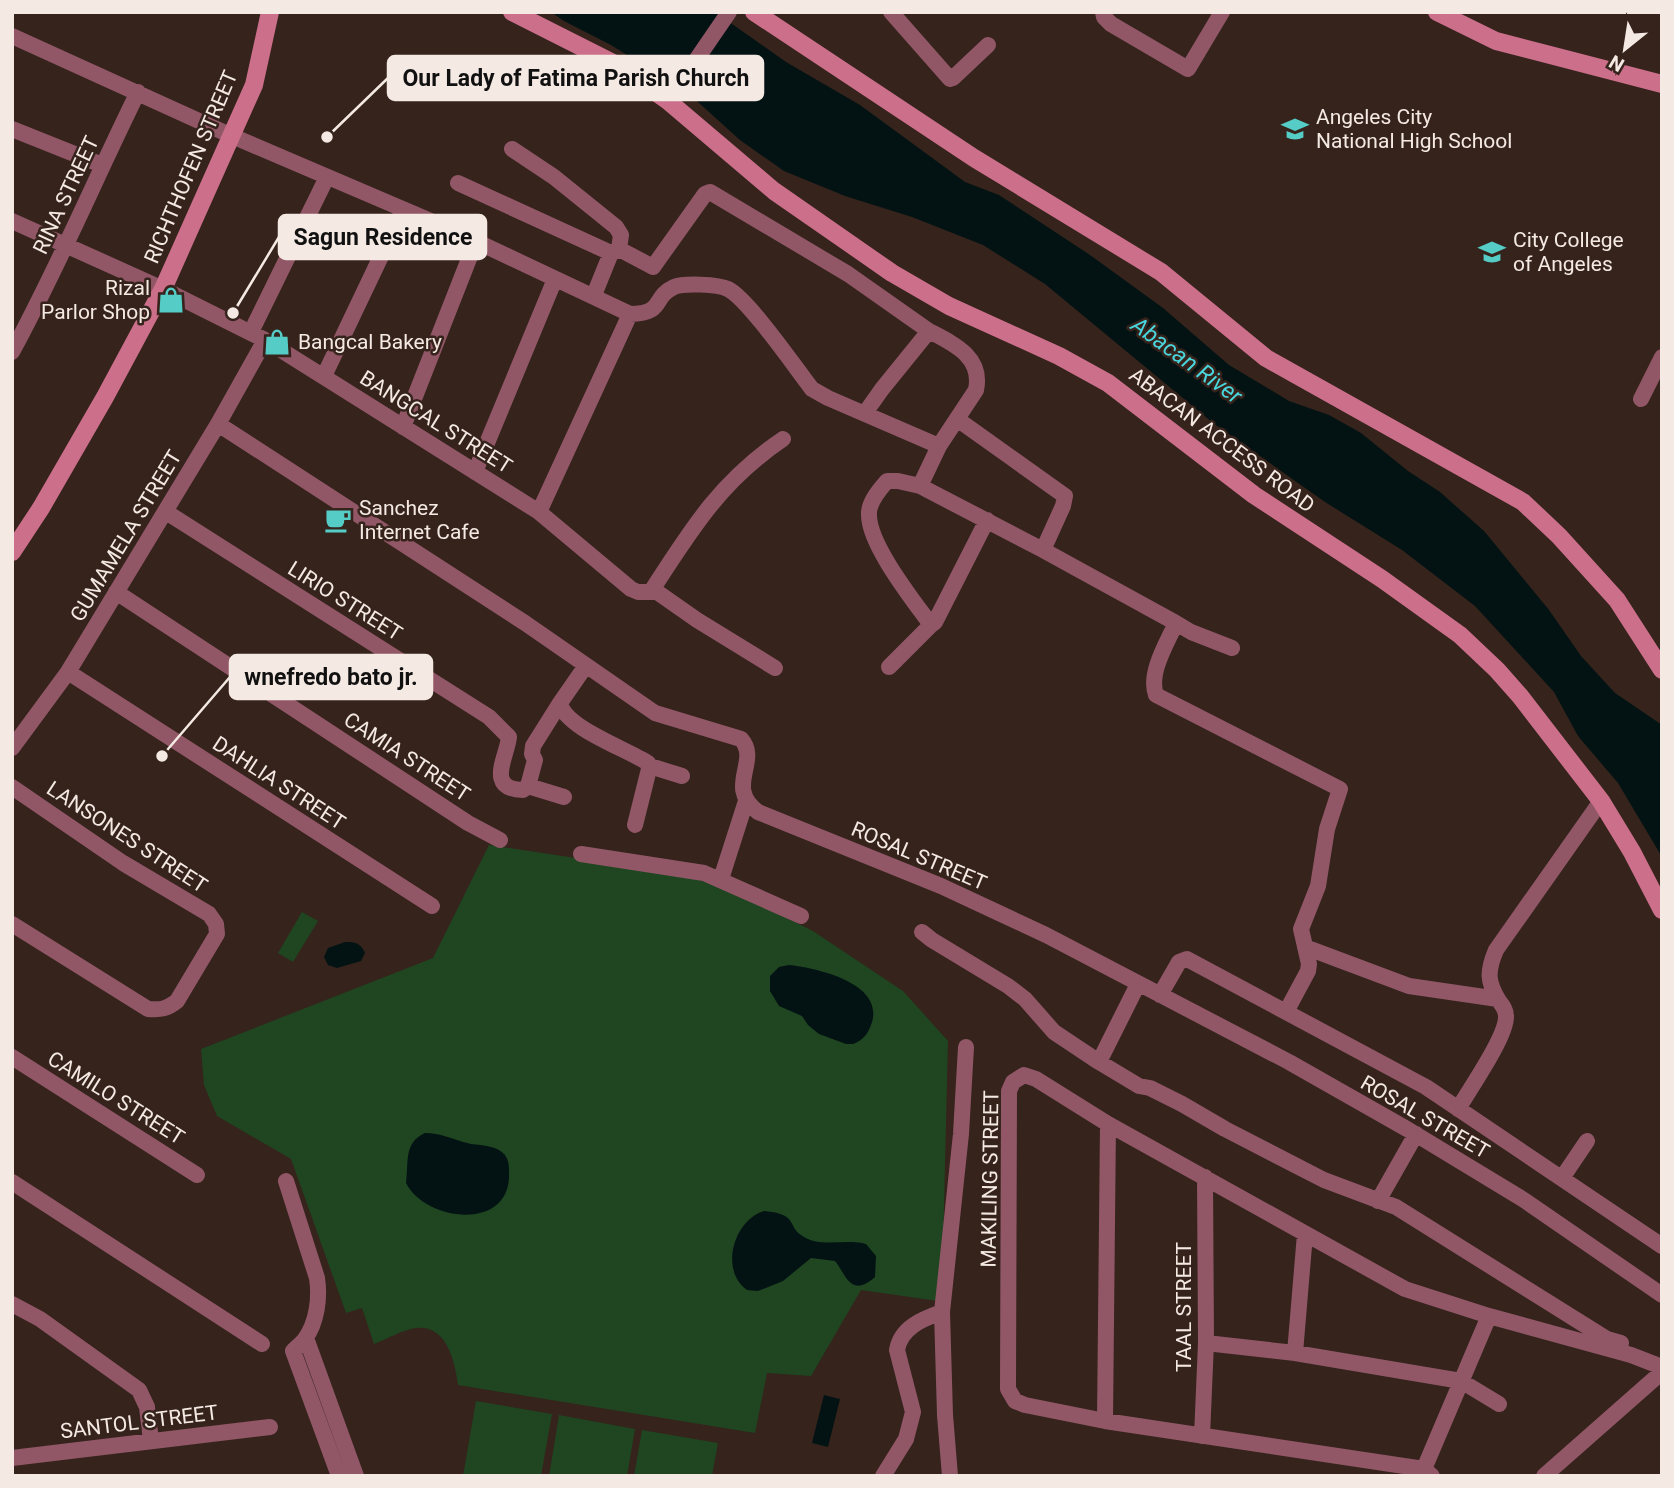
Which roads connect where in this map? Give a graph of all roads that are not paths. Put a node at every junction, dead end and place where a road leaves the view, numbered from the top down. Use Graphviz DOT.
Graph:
graph roads {
  1 [pos="270,12"];
  2 [pos="512,12"];
  3 [pos="729,12"];
  4 [pos="754,12"];
  5 [pos="891,12"];
  6 [pos="1103,12"];
  7 [pos="1222,12"];
  8 [pos="1437,12"];
  9 [pos="12,36"];
  10 [pos="988,45"];
  11 [pos="1662,84"];
  12 [pos="138,92"];
  13 [pos="672,96"];
  14 [pos="12,129"];
  15 [pos="232,136"];
  16 [pos="512,149"];
  17 [pos="102,166"];
  18 [pos="327,177"];
  19 [pos="458,183"];
  20 [pos="403,210"];
  21 [pos="12,221"];
  22 [pos="476,242"];
  23 [pos="65,244"];
  24 [pos="615,251"];
  25 [pos="555,279"];
  26 [pos="163,289"];
  27 [pos="594,295"];
  28 [pos="628,319"];
  29 [pos="929,331"];
  30 [pos="258,336"];
  31 [pos="12,352"];
  32 [pos="1662,357"];
  33 [pos="324,376"];
  34 [pos="1641,399"];
  35 [pos="865,413"];
  36 [pos="957,419"];
  37 [pos="218,424"];
  38 [pos="402,427"];
  39 [pos="783,439"];
  40 [pos="939,446"];
  41 [pos="475,472"];
  42 [pos="920,486"];
  43 [pos="166,512"];
  44 [pos="539,512"];
  45 [pos="987,520"];
  46 [pos="1043,550"];
  47 [pos="12,552"];
  48 [pos="652,590"];
  49 [pos="117,592"];
  50 [pos="1176,622"];
  51 [pos="931,625"];
  52 [pos="1232,648"];
  53 [pos="585,667"];
  54 [pos="888,667"];
  55 [pos="775,668"];
  56 [pos="1662,670"];
  57 [pos="68,672"];
  58 [pos="560,703"];
  59 [pos="12,748"];
  60 [pos="650,766"];
  61 [pos="682,775"];
  62 [pos="528,786"];
  63 [pos="12,787"];
  64 [pos="564,797"];
  65 [pos="1601,801"];
  66 [pos="746,802"];
  67 [pos="635,825"];
  68 [pos="500,840"];
  69 [pos="581,855"];
  70 [pos="721,879"];
  71 [pos="432,906"];
  72 [pos="1662,910"];
  73 [pos="802,916"];
  74 [pos="12,924"];
  75 [pos="922,932"];
  76 [pos="1305,947"];
  77 [pos="1138,984"];
  78 [pos="1160,995"];
  79 [pos="1498,999"];
  80 [pos="1286,1013"];
  81 [pos="966,1047"];
  82 [pos="12,1057"];
  83 [pos="1098,1062"];
  84 [pos="1458,1109"];
  85 [pos="1108,1124"];
  86 [pos="1416,1134"];
  87 [pos="1587,1141"];
  88 [pos="197,1175"];
  89 [pos="1205,1177"];
  90 [pos="1562,1178"];
  91 [pos="286,1181"];
  92 [pos="12,1182"];
  93 [pos="1378,1202"];
  94 [pos="1305,1234"];
  95 [pos="1662,1246"];
  96 [pos="1662,1295"];
  97 [pos="12,1304"];
  98 [pos="943,1312"];
  99 [pos="1489,1316"];
  100 [pos="306,1338"];
  101 [pos="262,1343"];
  102 [pos="1206,1343"];
  103 [pos="1295,1353"];
  104 [pos="1662,1356"];
  105 [pos="1662,1367"];
  106 [pos="1662,1372"];
  107 [pos="1461,1381"];
  108 [pos="1499,1404"];
  109 [pos="1105,1421"];
  110 [pos="270,1427"];
  111 [pos="1202,1436"];
  112 [pos="151,1441"];
  113 [pos="12,1458"];
  114 [pos="1426,1474"];
  115 [pos="339,1476"];
  116 [pos="356,1476"];
  117 [pos="883,1476"];
  118 [pos="950,1476"];
  119 [pos="1544,1476"];
  1 -- 15 [label="street, RICHTHOFEN STREET"];
  2 -- 13 [label="street, ABACAN ACCESS ROAD"];
  3 -- 13 [label="street"];
  4 -- 56 [label="street"];
  5 -- 10 [label="street"];
  6 -- 7 [label="street"];
  8 -- 11 [label="street"];
  9 -- 12 [label="street"];
  12 -- 15 [label="street"];
  12 -- 17 [label="street, RINA STREET"];
  13 -- 65 [label="street, ABACAN ACCESS ROAD"];
  14 -- 17 [label="street"];
  15 -- 18 [label="street"];
  15 -- 26 [label="street, RICHTHOFEN STREET"];
  16 -- 24 [label="street"];
  17 -- 23 [label="street, RINA STREET"];
  18 -- 20 [label="street"];
  18 -- 30 [label="street, GUMAMELA STREET"];
  19 -- 24 [label="street"];
  20 -- 22 [label="street"];
  20 -- 33 [label="street"];
  21 -- 23 [label="street, BANGCAL STREET"];
  22 -- 25 [label="street"];
  22 -- 38 [label="street"];
  23 -- 26 [label="street, BANGCAL STREET"];
  23 -- 31 [label="street, RINA STREET"];
  24 -- 27 [label="street"];
  24 -- 29 [label="street"];
  25 -- 27 [label="street"];
  25 -- 41 [label="street"];
  26 -- 30 [label="street, BANGCAL STREET"];
  26 -- 47 [label="street, RICHTHOFEN STREET"];
  27 -- 28 [label="street"];
  28 -- 35 [label="street"];
  28 -- 44 [label="street"];
  29 -- 35 [label="street"];
  29 -- 36 [label="street"];
  30 -- 33 [label="street, BANGCAL STREET"];
  30 -- 37 [label="street, GUMAMELA STREET"];
  32 -- 34 [label="street"];
  33 -- 38 [label="street, BANGCAL STREET"];
  35 -- 40 [label="street"];
  36 -- 40 [label="street"];
  36 -- 46 [label="street"];
  37 -- 43 [label="street, GUMAMELA STREET"];
  37 -- 53 [label="street"];
  38 -- 41 [label="street, BANGCAL STREET"];
  39 -- 48 [label="street"];
  40 -- 42 [label="street"];
  41 -- 44 [label="street, BANGCAL STREET"];
  42 -- 45 [label="street"];
  42 -- 51 [label="street"];
  43 -- 49 [label="street, GUMAMELA STREET"];
  43 -- 62 [label="street, LIRIO STREET"];
  44 -- 48 [label="street, BANGCAL STREET"];
  45 -- 46 [label="street"];
  45 -- 51 [label="street"];
  46 -- 50 [label="street"];
  48 -- 55 [label="street, BANGCAL STREET"];
  49 -- 57 [label="street, GUMAMELA STREET"];
  49 -- 68 [label="street, CAMIA STREET"];
  50 -- 52 [label="street"];
  50 -- 76 [label="street"];
  51 -- 54 [label="street"];
  53 -- 58 [label="street"];
  53 -- 66 [label="street"];
  57 -- 59 [label="street, GUMAMELA STREET"];
  57 -- 71 [label="street, DAHLIA STREET"];
  58 -- 60 [label="street"];
  58 -- 62 [label="street"];
  60 -- 61 [label="street"];
  60 -- 67 [label="street"];
  62 -- 64 [label="street, LIRIO STREET"];
  63 -- 74 [label="street, LANSONES STREET"];
  65 -- 72 [label="street, ABACAN ACCESS ROAD"];
  65 -- 79 [label="street"];
  66 -- 70 [label="street"];
  66 -- 77 [label="street, ROSAL STREET"];
  69 -- 70 [label="street"];
  70 -- 73 [label="street"];
  75 -- 83 [label="street"];
  76 -- 79 [label="street"];
  76 -- 80 [label="street"];
  77 -- 78 [label="street, ROSAL STREET"];
  77 -- 83 [label="street"];
  78 -- 80 [label="street"];
  78 -- 86 [label="street, ROSAL STREET"];
  79 -- 84 [label="street"];
  80 -- 84 [label="street"];
  81 -- 98 [label="street"];
  82 -- 88 [label="street, CAMILO STREET"];
  83 -- 93 [label="street"];
  84 -- 90 [label="street"];
  85 -- 89 [label="street, MAKILING STREET"];
  85 -- 109 [label="street"];
  85 -- 109 [label="street, MAKILING STREET"];
  86 -- 93 [label="street"];
  86 -- 96 [label="street, ROSAL STREET"];
  87 -- 90 [label="street"];
  89 -- 94 [label="street, MAKILING STREET"];
  89 -- 102 [label="street, TAAL STREET"];
  90 -- 95 [label="street"];
  91 -- 100 [label="street"];
  92 -- 101 [label="street"];
  93 -- 104 [label="street"];
  94 -- 99 [label="street, MAKILING STREET"];
  94 -- 103 [label="street"];
  97 -- 112 [label="street"];
  98 -- 117 [label="street"];
  98 -- 118 [label="street"];
  99 -- 105 [label="street, MAKILING STREET"];
  99 -- 107 [label="street"];
  100 -- 115 [label="street"];
  100 -- 116 [label="street"];
  102 -- 103 [label="street"];
  102 -- 111 [label="street, TAAL STREET"];
  103 -- 107 [label="street"];
  106 -- 119 [label="street"];
  107 -- 108 [label="street"];
  107 -- 114 [label="street"];
  109 -- 111 [label="street, MAKILING STREET"];
  110 -- 112 [label="street, SANTOL STREET"];
  111 -- 114 [label="street, MAKILING STREET"];
  112 -- 113 [label="street, SANTOL STREET"];
}
